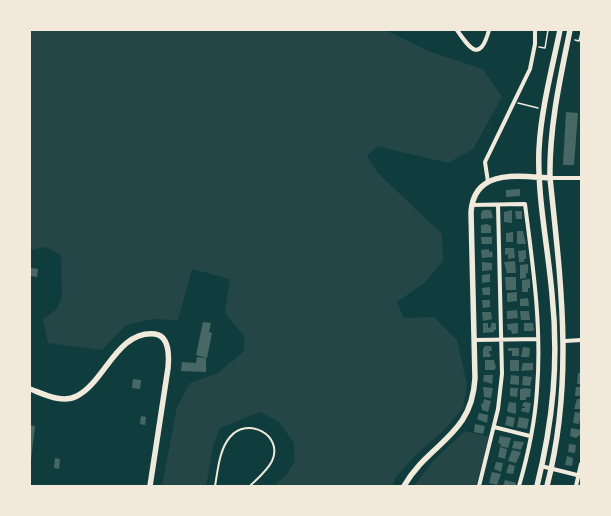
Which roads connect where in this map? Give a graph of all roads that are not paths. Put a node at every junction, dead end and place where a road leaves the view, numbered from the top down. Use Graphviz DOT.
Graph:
graph roads {
  1 [pos="457,30"];
  2 [pos="489,30"];
  3 [pos="535,30"];
  4 [pos="560,30"];
  5 [pos="570,30"];
  6 [pos="540,177"];
  7 [pos="550,178"];
  8 [pos="581,178"];
  9 [pos="488,182"];
  10 [pos="472,205"];
  11 [pos="498,205"];
  12 [pos="538,339"];
  13 [pos="474,340"];
  14 [pos="501,340"];
  15 [pos="581,340"];
  16 [pos="565,341"];
  17 [pos="30,389"];
  18 [pos="494,427"];
  19 [pos="530,436"];
  20 [pos="581,464"];
  21 [pos="541,466"];
  22 [pos="552,469"];
  23 [pos="580,475"];
  24 [pos="150,486"];
  25 [pos="215,486"];
  26 [pos="250,486"];
  27 [pos="404,486"];
  28 [pos="479,486"];
  29 [pos="519,486"];
  30 [pos="537,486"];
  31 [pos="547,486"];
  32 [pos="576,486"];
  1 -- 2 [label="street"];
  3 -- 9 [label="street"];
  4 -- 6 [label="street"];
  5 -- 7 [label="street"];
  6 -- 7 [label="street"];
  6 -- 9 [label="street"];
  6 -- 21 [label="street"];
  7 -- 8 [label="street"];
  7 -- 16 [label="street"];
  9 -- 10 [label="street"];
  10 -- 11 [label="street"];
  10 -- 13 [label="street"];
  11 -- 12 [label="street"];
  11 -- 14 [label="street"];
  12 -- 14 [label="street"];
  12 -- 19 [label="street"];
  13 -- 14 [label="street"];
  13 -- 27 [label="street"];
  14 -- 18 [label="street"];
  15 -- 16 [label="street"];
  16 -- 22 [label="street"];
  17 -- 24 [label="street"];
  18 -- 19 [label="street"];
  18 -- 28 [label="street"];
  19 -- 29 [label="street"];
  20 -- 23 [label="street"];
  21 -- 22 [label="street"];
  21 -- 30 [label="street"];
  22 -- 23 [label="street"];
  22 -- 31 [label="street"];
  23 -- 32 [label="street"];
  25 -- 26 [label="lane"];
}
